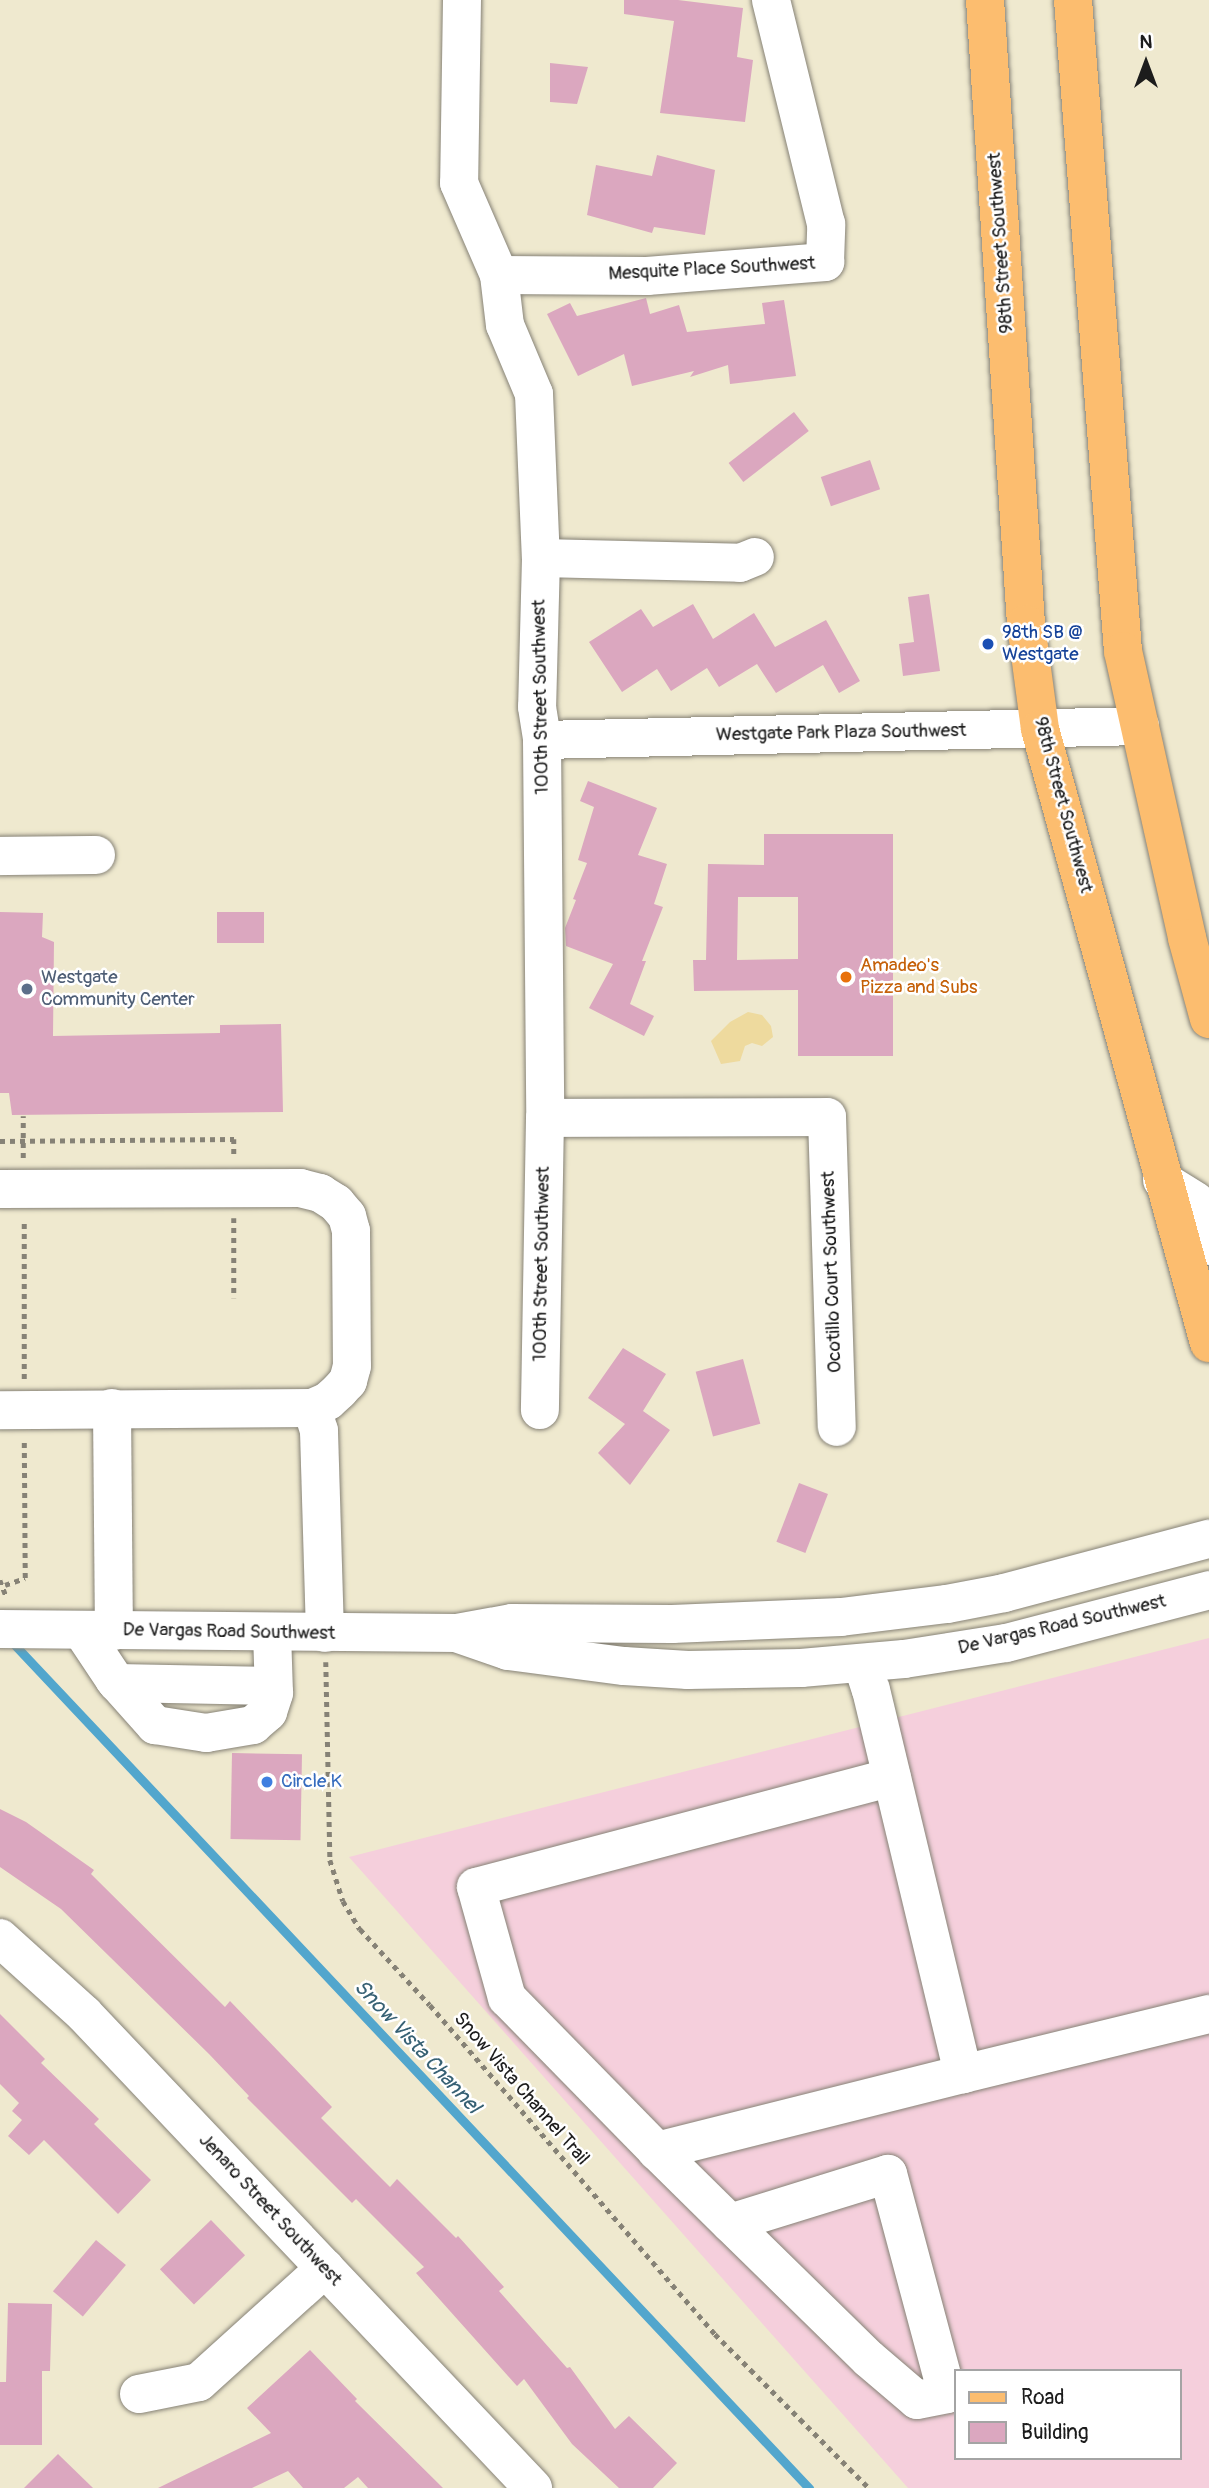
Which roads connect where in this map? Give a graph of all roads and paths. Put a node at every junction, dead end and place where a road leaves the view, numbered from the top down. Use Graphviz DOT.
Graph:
graph roads {
  1 [pos="462,0"];
  2 [pos="771,0"];
  3 [pos="985,0"];
  4 [pos="1073,0"];
  5 [pos="499,275"];
  6 [pos="755,557"];
  7 [pos="541,558"];
  8 [pos="1140,726"];
  9 [pos="1040,729"];
  10 [pos="542,740"];
  11 [pos="96,855"];
  12 [pos="0,856"];
  13 [pos="1209,1019"];
  14 [pos="23,1116"];
  15 [pos="545,1118"];
  16 [pos="1162,1180"];
  17 [pos="12,1189"];
  18 [pos="1209,1246"];
  19 [pos="1209,1343"];
  20 [pos="112,1408"];
  21 [pos="312,1408"];
  22 [pos="12,1410"];
  23 [pos="540,1410"];
  24 [pos="837,1427"];
  25 [pos="1209,1539"];
  26 [pos="5,1585"];
  27 [pos="1209,1590"];
  28 [pos="0,1629"];
  29 [pos="89,1630"];
  30 [pos="272,1632"];
  31 [pos="325,1633"];
  32 [pos="457,1633"];
  33 [pos="862,1663"];
  34 [pos="892,1777"];
  35 [pos="0,1938"];
  36 [pos="1209,2014"];
  37 [pos="962,2074"];
  38 [pos="657,2151"];
  39 [pos="730,2223"];
  40 [pos="325,2268"];
  41 [pos="139,2394"];
  42 [pos="533,2488"];
  43 [pos="869,2488"];
  1 -- 5 [label="street, 100th Street Southwest"];
  2 -- 5 [label="street, Mesquite Place Southwest"];
  3 -- 9 [label="main road, 98th Street Southwest"];
  4 -- 8 [label="main road"];
  5 -- 7 [label="street, 100th Street Southwest"];
  6 -- 7 [label="street"];
  7 -- 10 [label="street, 100th Street Southwest"];
  8 -- 9 [label="street, Westgate Park Plaza Southwest"];
  8 -- 13 [label="main road"];
  9 -- 10 [label="street, Westgate Park Plaza Southwest"];
  9 -- 16 [label="main road, 98th Street Southwest"];
  10 -- 15 [label="street, 100th Street Southwest"];
  11 -- 12 [label="street"];
  14 -- 17 [label="path"];
  15 -- 23 [label="street, 100th Street Southwest"];
  15 -- 24 [label="street, Ocotillo Court Southwest"];
  16 -- 18 [label="street"];
  16 -- 19 [label="main road, 98th Street Southwest"];
  17 -- 21 [label="street"];
  17 -- 22 [label="path"];
  20 -- 21 [label="street"];
  20 -- 22 [label="street"];
  20 -- 29 [label="street"];
  21 -- 31 [label="street"];
  22 -- 26 [label="path"];
  25 -- 32 [label="street, De Vargas Road Southwest"];
  27 -- 33 [label="street, De Vargas Road Southwest"];
  28 -- 29 [label="street, De Vargas Road Southwest"];
  29 -- 30 [label="street, De Vargas Road Southwest"];
  29 -- 30 [label="street"];
  30 -- 31 [label="street, De Vargas Road Southwest"];
  31 -- 32 [label="street, De Vargas Road Southwest"];
  31 -- 43 [label="path, Snow Vista Channel Trail"];
  32 -- 33 [label="street, De Vargas Road Southwest"];
  33 -- 34 [label="street"];
  34 -- 37 [label="street"];
  34 -- 38 [label="street"];
  35 -- 40 [label="street, Jenaro Street Southwest"];
  36 -- 37 [label="street"];
  37 -- 38 [label="street"];
  38 -- 39 [label="street"];
  39 -- 39 [label="street"];
  40 -- 41 [label="street"];
  40 -- 42 [label="street, Jenaro Street Southwest"];
}
